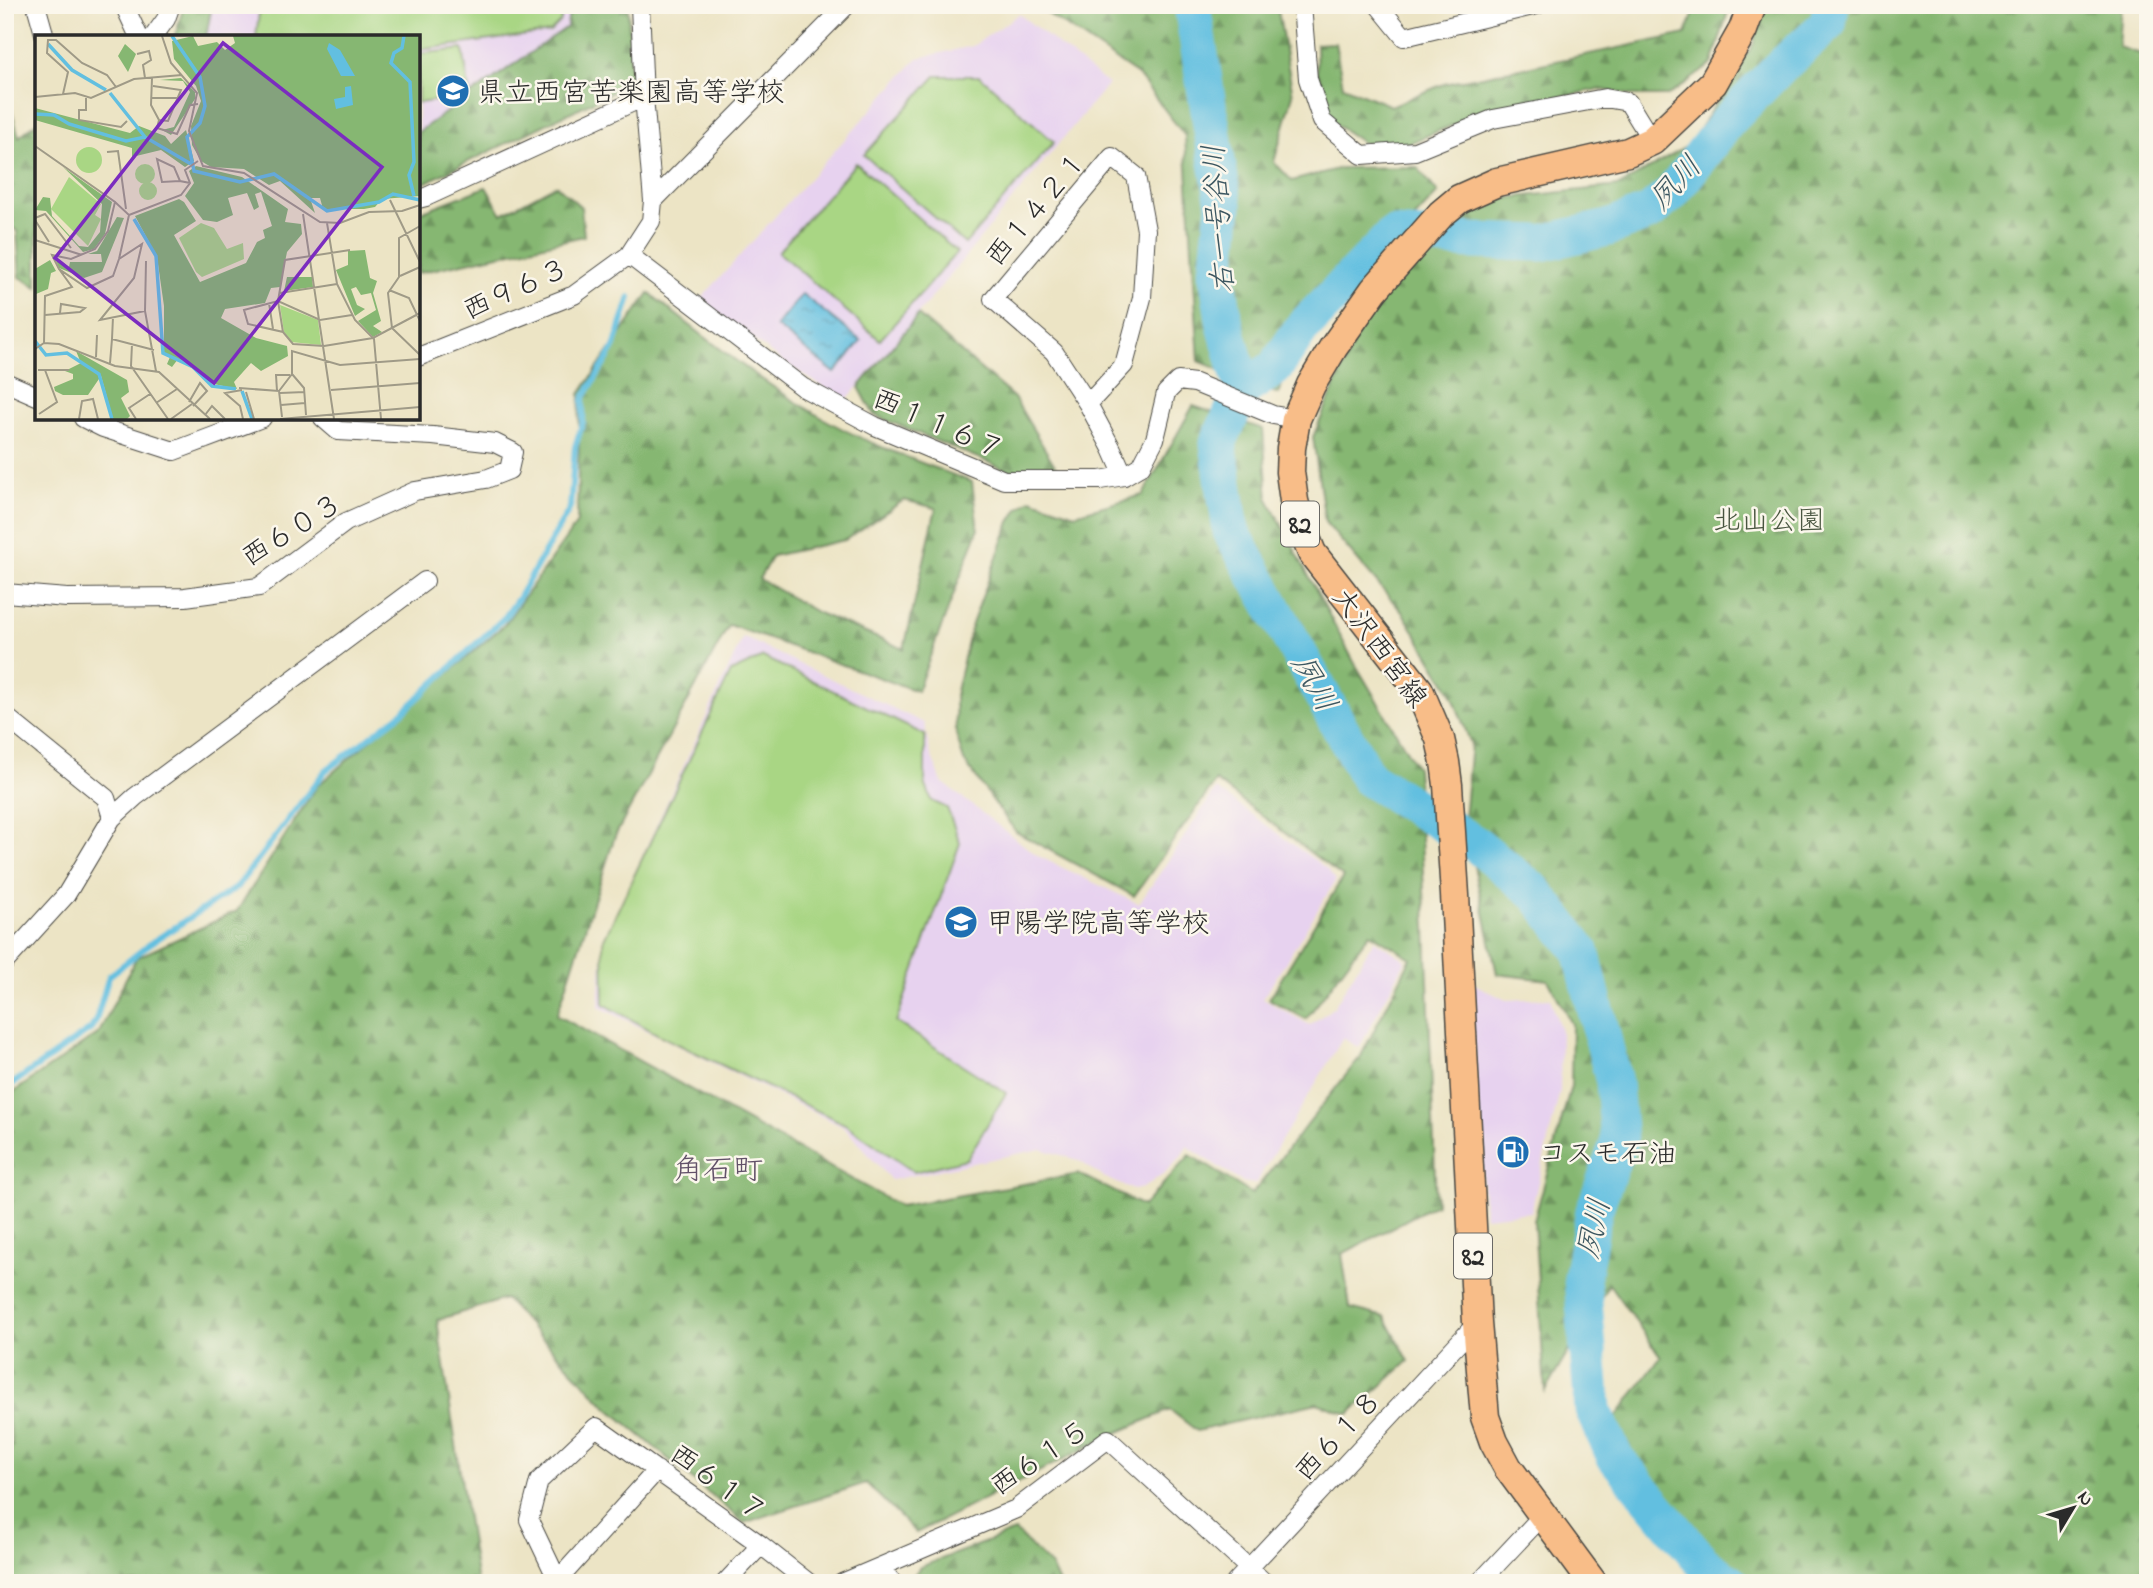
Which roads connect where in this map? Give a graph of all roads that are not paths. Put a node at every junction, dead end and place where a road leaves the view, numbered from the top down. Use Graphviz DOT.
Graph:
graph roads {
  1 [pos="36,5"];
  2 [pos="124,5"];
  3 [pos="171,5"];
  4 [pos="640,5"];
  5 [pos="847,5"];
  6 [pos="1302,5"];
  7 [pos="1378,5"];
  8 [pos="1537,5"];
  9 [pos="1752,5"];
  10 [pos="1495,9"];
  11 [pos="44,35"];
  12 [pos="138,35"];
  13 [pos="154,35"];
  14 [pos="644,97"];
  15 [pos="1652,141"];
  16 [pos="420,198"];
  17 [pos="653,201"];
  18 [pos="629,255"];
  19 [pos="420,356"];
  20 [pos="5,382"];
  21 [pos="35,395"];
  22 [pos="1088,404"];
  23 [pos="1284,417"];
  24 [pos="87,420"];
  25 [pos="257,420"];
  26 [pos="325,420"];
  27 [pos="1124,476"];
  28 [pos="425,581"];
  29 [pos="5,593"];
  30 [pos="5,716"];
  31 [pos="112,818"];
  32 [pos="5,962"];
  33 [pos="1477,1323"];
  34 [pos="657,1469"];
  35 [pos="1542,1516"];
  36 [pos="761,1545"];
  37 [pos="1249,1567"];
  38 [pos="878,1568"];
  39 [pos="559,1581"];
  40 [pos="725,1583"];
  41 [pos="809,1583"];
  42 [pos="842,1583"];
  43 [pos="894,1583"];
  44 [pos="1235,1583"];
  45 [pos="1265,1583"];
  46 [pos="1479,1583"];
  47 [pos="1593,1583"];
  1 -- 11 [label="street"];
  2 -- 12 [label="street"];
  3 -- 13 [label="street"];
  4 -- 14 [label="street"];
  5 -- 17 [label="street"];
  6 -- 15 [label="street"];
  7 -- 10 [label="street"];
  8 -- 10 [label="street"];
  9 -- 15 [label="main road, 大沢西宮線 / 82"];
  14 -- 16 [label="street"];
  14 -- 17 [label="street, 西９６３"];
  15 -- 23 [label="main road, 大沢西宮線 / 82"];
  17 -- 18 [label="street, 西９６３"];
  18 -- 19 [label="street, 西９６３"];
  18 -- 27 [label="street, 西１１６７"];
  20 -- 21 [label="street"];
  22 -- 22 [label="street, 西１４２１"];
  22 -- 27 [label="street, 西１４２１"];
  23 -- 27 [label="street"];
  23 -- 33 [label="main road, 大沢西宮線 / 82"];
  24 -- 25 [label="street"];
  26 -- 29 [label="street, 西６０３"];
  28 -- 31 [label="street"];
  30 -- 31 [label="street"];
  31 -- 32 [label="street"];
  33 -- 35 [label="main road, 大沢西宮線 / 82"];
  33 -- 37 [label="street, 西６１８"];
  34 -- 36 [label="street, 西６１７"];
  34 -- 39 [label="street"];
  34 -- 39 [label="street, 西６１７"];
  35 -- 46 [label="street"];
  35 -- 47 [label="main road, 大沢西宮線 / 82"];
  36 -- 40 [label="street"];
  36 -- 41 [label="street, 西６１７"];
  37 -- 38 [label="street, 西６１５"];
  37 -- 44 [label="street, 西６１８"];
  37 -- 45 [label="street, 西６１５"];
  38 -- 42 [label="street, 西６１５"];
  38 -- 43 [label="street"];
}
